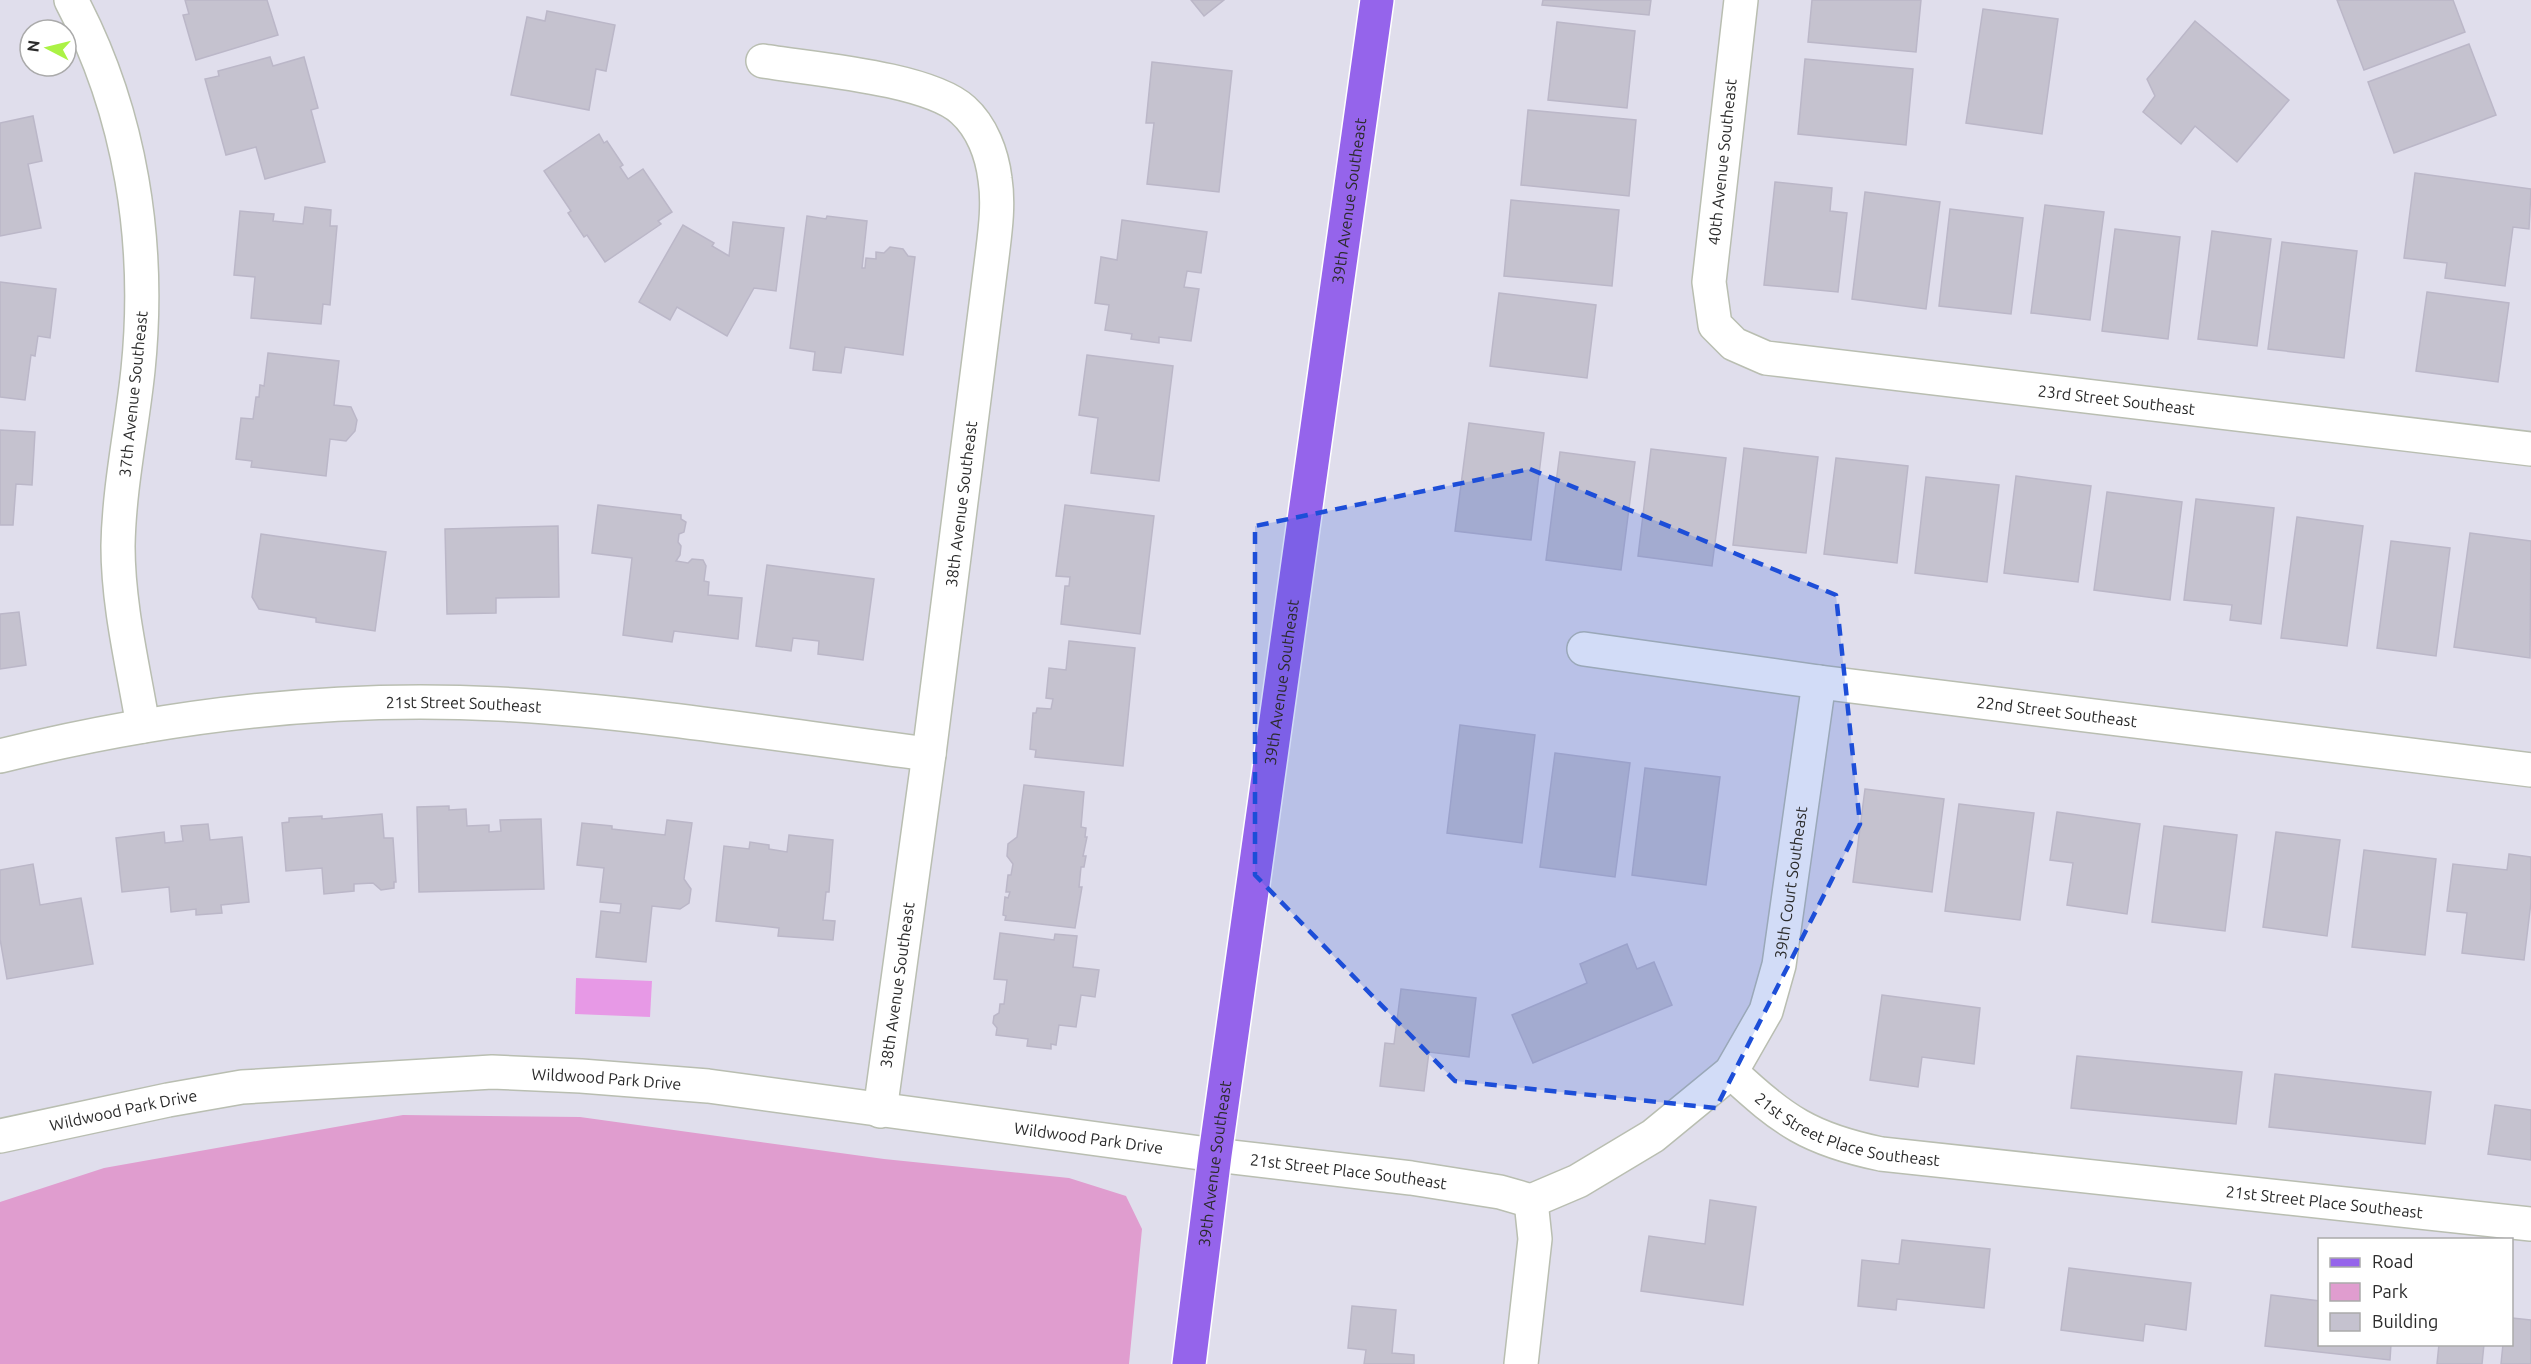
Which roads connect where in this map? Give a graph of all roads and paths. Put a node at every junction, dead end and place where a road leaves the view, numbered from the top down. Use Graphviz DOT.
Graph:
graph roads {
  1 [pos="71,0"];
  2 [pos="1377,0"];
  3 [pos="1741,0"];
  4 [pos="763,61"];
  5 [pos="1714,325"];
  6 [pos="2531,449"];
  7 [pos="1584,649"];
  8 [pos="1819,682"];
  9 [pos="143,726"];
  10 [pos="929,754"];
  11 [pos="0,756"];
  12 [pos="2531,770"];
  13 [pos="1731,1072"];
  14 [pos="880,1111"];
  15 [pos="0,1136"];
  16 [pos="1215,1155"];
  17 [pos="1531,1201"];
  18 [pos="2531,1224"];
  19 [pos="1189,1364"];
  20 [pos="1521,1364"];
  1 -- 9 [label="street, 37th Avenue Southeast"];
  2 -- 16 [label="main road, 39th Avenue Southeast"];
  3 -- 5 [label="street, 40th Avenue Southeast"];
  4 -- 10 [label="street, 38th Avenue Southeast"];
  5 -- 6 [label="street, 23rd Street Southeast"];
  7 -- 8 [label="street, 22nd Street Southeast"];
  8 -- 12 [label="street, 22nd Street Southeast"];
  8 -- 13 [label="street, 39th Court Southeast"];
  9 -- 10 [label="street, 21st Street Southeast"];
  9 -- 11 [label="street, 21st Street Southeast"];
  10 -- 14 [label="street, 38th Avenue Southeast"];
  13 -- 17 [label="street"];
  13 -- 18 [label="street, 21st Street Place Southeast"];
  14 -- 15 [label="street, Wildwood Park Drive"];
  14 -- 16 [label="street, Wildwood Park Drive"];
  16 -- 17 [label="street, 21st Street Place Southeast"];
  16 -- 19 [label="main road, 39th Avenue Southeast"];
  17 -- 20 [label="street"];
}
